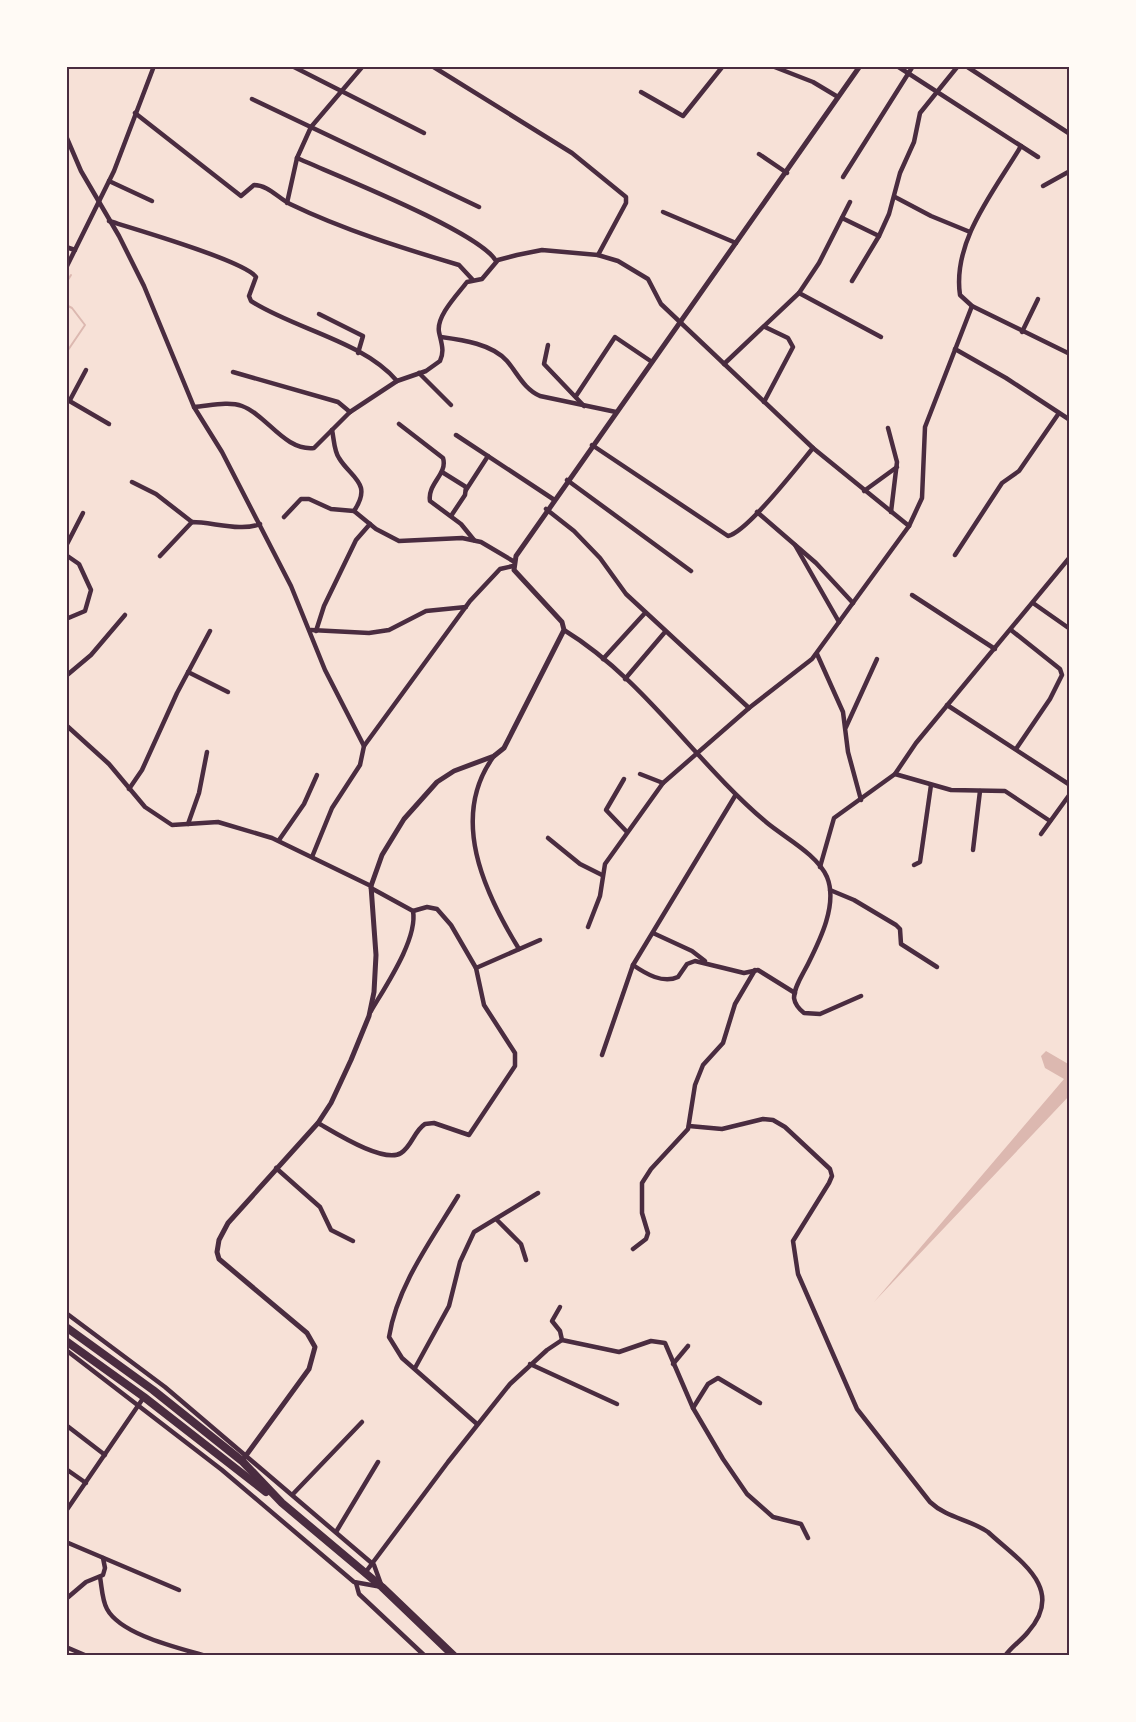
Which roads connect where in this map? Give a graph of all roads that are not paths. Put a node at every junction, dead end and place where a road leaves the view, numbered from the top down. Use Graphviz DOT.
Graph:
graph roads {
  1 [pos="153,66"];
  2 [pos="292,66"];
  3 [pos="363,66"];
  4 [pos="432,66"];
  5 [pos="723,66"];
  6 [pos="772,66"];
  7 [pos="860,66"];
  8 [pos="897,66"];
  9 [pos="913,66"];
  10 [pos="958,66"];
  11 [pos="966,66"];
  12 [pos="907,73"];
  13 [pos="341,89"];
  14 [pos="641,92"];
  15 [pos="937,92"];
  16 [pos="838,97"];
  17 [pos="252,99"];
  18 [pos="135,113"];
  19 [pos="311,127"];
  20 [pos="424,133"];
  21 [pos="1070,134"];
  22 [pos="66,136"];
  23 [pos="1021,146"];
  24 [pos="759,154"];
  25 [pos="1038,157"];
  26 [pos="297,158"];
  27 [pos="1070,171"];
  28 [pos="787,173"];
  29 [pos="843,177"];
  30 [pos="109,181"];
  31 [pos="1043,186"];
  32 [pos="895,197"];
  33 [pos="99,200"];
  34 [pos="152,201"];
  35 [pos="850,202"];
  36 [pos="287,203"];
  37 [pos="479,207"];
  38 [pos="663,212"];
  39 [pos="842,218"];
  40 [pos="109,221"];
  41 [pos="970,232"];
  42 [pos="879,236"];
  43 [pos="736,243"];
  44 [pos="66,247"];
  45 [pos="75,250"];
  46 [pos="598,255"];
  47 [pos="496,261"];
  48 [pos="66,268"];
  49 [pos="472,279"];
  50 [pos="852,281"];
  51 [pos="799,293"];
  52 [pos="1038,299"];
  53 [pos="972,306"];
  54 [pos="319,314"];
  55 [pos="681,321"];
  56 [pos="765,327"];
  57 [pos="1022,332"];
  58 [pos="441,337"];
  59 [pos="881,337"];
  60 [pos="548,345"];
  61 [pos="955,349"];
  62 [pos="358,353"];
  63 [pos="1070,354"];
  64 [pos="651,362"];
  65 [pos="724,364"];
  66 [pos="86,370"];
  67 [pos="233,372"];
  68 [pos="419,373"];
  69 [pos="397,381"];
  70 [pos="576,396"];
  71 [pos="68,399"];
  72 [pos="764,402"];
  73 [pos="451,405"];
  74 [pos="584,406"];
  75 [pos="194,407"];
  76 [pos="350,412"];
  77 [pos="616,412"];
  78 [pos="1059,413"];
  79 [pos="1070,420"];
  80 [pos="109,424"];
  81 [pos="399,424"];
  82 [pos="888,428"];
  83 [pos="332,430"];
  84 [pos="456,435"];
  85 [pos="592,444"];
  86 [pos="813,448"];
  87 [pos="488,456"];
  88 [pos="897,467"];
  89 [pos="442,472"];
  90 [pos="567,480"];
  91 [pos="132,482"];
  92 [pos="466,490"];
  93 [pos="864,491"];
  94 [pos="553,499"];
  95 [pos="546,509"];
  96 [pos="354,511"];
  97 [pos="757,512"];
  98 [pos="891,512"];
  99 [pos="83,513"];
  100 [pos="451,516"];
  101 [pos="284,517"];
  102 [pos="192,522"];
  103 [pos="260,524"];
  104 [pos="370,524"];
  105 [pos="909,526"];
  106 [pos="474,540"];
  107 [pos="794,543"];
  108 [pos="66,546"];
  109 [pos="66,555"];
  110 [pos="955,555"];
  111 [pos="160,556"];
  112 [pos="1070,557"];
  113 [pos="513,564"];
  114 [pos="692,572"];
  115 [pos="912,595"];
  116 [pos="853,603"];
  117 [pos="1033,603"];
  118 [pos="466,607"];
  119 [pos="645,613"];
  120 [pos="125,615"];
  121 [pos="66,620"];
  122 [pos="839,622"];
  123 [pos="1070,629"];
  124 [pos="564,630"];
  125 [pos="1011,630"];
  126 [pos="210,631"];
  127 [pos="314,631"];
  128 [pos="665,632"];
  129 [pos="995,650"];
  130 [pos="817,654"];
  131 [pos="877,658"];
  132 [pos="603,659"];
  133 [pos="188,672"];
  134 [pos="66,676"];
  135 [pos="625,679"];
  136 [pos="228,692"];
  137 [pos="947,705"];
  138 [pos="749,708"];
  139 [pos="66,724"];
  140 [pos="845,729"];
  141 [pos="364,746"];
  142 [pos="1016,749"];
  143 [pos="207,752"];
  144 [pos="697,753"];
  145 [pos="494,756"];
  146 [pos="640,774"];
  147 [pos="895,774"];
  148 [pos="317,775"];
  149 [pos="624,779"];
  150 [pos="663,783"];
  151 [pos="932,785"];
  152 [pos="1070,785"];
  153 [pos="129,789"];
  154 [pos="980,791"];
  155 [pos="1070,794"];
  156 [pos="735,796"];
  157 [pos="861,800"];
  158 [pos="1050,821"];
  159 [pos="188,824"];
  160 [pos="627,832"];
  161 [pos="1041,834"];
  162 [pos="548,838"];
  163 [pos="279,840"];
  164 [pos="973,850"];
  165 [pos="312,856"];
  166 [pos="914,866"];
  167 [pos="820,867"];
  168 [pos="602,875"];
  169 [pos="371,887"];
  170 [pos="830,890"];
  171 [pos="413,911"];
  172 [pos="588,927"];
  173 [pos="653,933"];
  174 [pos="540,940"];
  175 [pos="519,949"];
  176 [pos="705,962"];
  177 [pos="633,965"];
  178 [pos="937,967"];
  179 [pos="476,968"];
  180 [pos="755,970"];
  181 [pos="795,993"];
  182 [pos="861,996"];
  183 [pos="369,1016"];
  184 [pos="602,1055"];
  185 [pos="318,1123"];
  186 [pos="689,1126"];
  187 [pos="276,1168"];
  188 [pos="538,1193"];
  189 [pos="458,1196"];
  190 [pos="497,1220"];
  191 [pos="353,1241"];
  192 [pos="633,1250"];
  193 [pos="526,1260"];
  194 [pos="560,1307"];
  195 [pos="66,1313"];
  196 [pos="66,1327"];
  197 [pos="562,1340"];
  198 [pos="66,1341"];
  199 [pos="688,1346"];
  200 [pos="66,1350"];
  201 [pos="530,1364"];
  202 [pos="673,1364"];
  203 [pos="416,1368"];
  204 [pos="144,1397"];
  205 [pos="760,1403"];
  206 [pos="139,1404"];
  207 [pos="617,1404"];
  208 [pos="693,1408"];
  209 [pos="362,1422"];
  210 [pos="477,1424"];
  211 [pos="66,1425"];
  212 [pos="105,1455"];
  213 [pos="245,1457"];
  214 [pos="378,1462"];
  215 [pos="66,1469"];
  216 [pos="252,1478"];
  217 [pos="86,1483"];
  218 [pos="293,1494"];
  219 [pos="66,1510"];
  220 [pos="336,1532"];
  221 [pos="808,1538"];
  222 [pos="66,1542"];
  223 [pos="103,1558"];
  224 [pos="374,1564"];
  225 [pos="365,1574"];
  226 [pos="100,1577"];
  227 [pos="356,1583"];
  228 [pos="382,1587"];
  229 [pos="178,1590"];
  230 [pos="66,1599"];
  231 [pos="66,1647"];
  232 [pos="87,1656"];
  233 [pos="206,1656"];
  234 [pos="425,1656"];
  235 [pos="454,1656"];
  236 [pos="1005,1656"];
  1 -- 18 [label="street"];
  2 -- 13 [label="street"];
  3 -- 13 [label="street"];
  4 -- 46 [label="street"];
  5 -- 14 [label="street"];
  6 -- 16 [label="street"];
  7 -- 16 [label="street"];
  8 -- 12 [label="street"];
  9 -- 12 [label="street"];
  10 -- 15 [label="street"];
  11 -- 21 [label="street"];
  12 -- 15 [label="street"];
  12 -- 29 [label="street"];
  13 -- 19 [label="street"];
  13 -- 20 [label="street"];
  15 -- 23 [label="street"];
  15 -- 32 [label="street"];
  16 -- 28 [label="street"];
  17 -- 19 [label="street"];
  18 -- 30 [label="street"];
  18 -- 36 [label="street"];
  19 -- 26 [label="street"];
  19 -- 37 [label="street"];
  22 -- 33 [label="street"];
  23 -- 25 [label="street"];
  23 -- 41 [label="street"];
  24 -- 28 [label="street"];
  26 -- 36 [label="street"];
  26 -- 47 [label="street"];
  27 -- 31 [label="street"];
  28 -- 43 [label="street"];
  30 -- 33 [label="street"];
  30 -- 34 [label="street"];
  32 -- 41 [label="street"];
  32 -- 42 [label="street"];
  33 -- 40 [label="street"];
  33 -- 45 [label="street"];
  35 -- 39 [label="street"];
  36 -- 49 [label="street"];
  38 -- 43 [label="street"];
  39 -- 42 [label="street"];
  39 -- 51 [label="street"];
  40 -- 62 [label="street"];
  40 -- 75 [label="street"];
  41 -- 53 [label="street"];
  42 -- 50 [label="street"];
  43 -- 55 [label="street"];
  44 -- 45 [label="street"];
  45 -- 48 [label="street"];
  46 -- 47 [label="street"];
  46 -- 55 [label="street"];
  47 -- 49 [label="street"];
  49 -- 58 [label="street"];
  51 -- 56 [label="street"];
  51 -- 59 [label="street"];
  52 -- 57 [label="street"];
  53 -- 57 [label="street"];
  53 -- 61 [label="street"];
  54 -- 62 [label="street"];
  55 -- 64 [label="street"];
  55 -- 65 [label="street"];
  56 -- 65 [label="street"];
  56 -- 72 [label="street"];
  57 -- 63 [label="street"];
  58 -- 68 [label="street"];
  58 -- 74 [label="street"];
  60 -- 70 [label="street"];
  61 -- 78 [label="street"];
  61 -- 105 [label="street"];
  62 -- 69 [label="street"];
  64 -- 70 [label="street"];
  64 -- 77 [label="street"];
  65 -- 72 [label="street"];
  66 -- 71 [label="street"];
  67 -- 76 [label="street"];
  68 -- 69 [label="street"];
  68 -- 73 [label="street"];
  69 -- 76 [label="street"];
  70 -- 74 [label="street"];
  71 -- 80 [label="street"];
  72 -- 86 [label="street"];
  74 -- 77 [label="street"];
  75 -- 83 [label="street"];
  75 -- 103 [label="street"];
  76 -- 83 [label="street"];
  77 -- 85 [label="street"];
  78 -- 79 [label="street"];
  78 -- 110 [label="street"];
  81 -- 89 [label="street"];
  82 -- 88 [label="street"];
  83 -- 96 [label="street"];
  84 -- 87 [label="street"];
  85 -- 90 [label="street"];
  85 -- 97 [label="street"];
  86 -- 93 [label="street"];
  86 -- 97 [label="street"];
  87 -- 92 [label="street"];
  87 -- 94 [label="street"];
  88 -- 93 [label="street"];
  88 -- 98 [label="street"];
  89 -- 92 [label="street"];
  89 -- 100 [label="street"];
  90 -- 94 [label="street"];
  90 -- 114 [label="street"];
  91 -- 102 [label="street"];
  92 -- 100 [label="street"];
  93 -- 98 [label="street"];
  94 -- 95 [label="street"];
  95 -- 113 [label="street"];
  95 -- 119 [label="street"];
  96 -- 101 [label="street"];
  96 -- 104 [label="street"];
  97 -- 107 [label="street"];
  98 -- 105 [label="street"];
  99 -- 108 [label="street"];
  100 -- 106 [label="street"];
  102 -- 103 [label="street"];
  102 -- 111 [label="street"];
  103 -- 127 [label="street"];
  104 -- 106 [label="street"];
  104 -- 127 [label="street"];
  105 -- 116 [label="street"];
  106 -- 113 [label="street"];
  107 -- 116 [label="street"];
  107 -- 122 [label="street"];
  109 -- 121 [label="street"];
  112 -- 117 [label="street"];
  113 -- 118 [label="street"];
  113 -- 124 [label="street"];
  115 -- 129 [label="street"];
  116 -- 122 [label="street"];
  117 -- 123 [label="street"];
  117 -- 125 [label="street"];
  118 -- 127 [label="street"];
  118 -- 141 [label="street"];
  119 -- 128 [label="street"];
  119 -- 132 [label="street"];
  120 -- 134 [label="street"];
  122 -- 130 [label="street"];
  124 -- 132 [label="street"];
  124 -- 145 [label="street"];
  125 -- 129 [label="street"];
  125 -- 142 [label="street"];
  126 -- 133 [label="street"];
  127 -- 141 [label="street"];
  128 -- 135 [label="street"];
  128 -- 138 [label="street"];
  129 -- 137 [label="street"];
  130 -- 138 [label="street"];
  130 -- 140 [label="street"];
  131 -- 140 [label="street"];
  132 -- 135 [label="street"];
  133 -- 136 [label="street"];
  133 -- 153 [label="street"];
  135 -- 144 [label="street"];
  137 -- 142 [label="street"];
  137 -- 147 [label="street"];
  138 -- 144 [label="street"];
  139 -- 153 [label="street"];
  140 -- 157 [label="street"];
  141 -- 165 [label="street"];
  142 -- 152 [label="street"];
  143 -- 159 [label="street"];
  144 -- 150 [label="street"];
  144 -- 156 [label="street"];
  145 -- 169 [label="street"];
  145 -- 175 [label="street"];
  146 -- 150 [label="street"];
  147 -- 151 [label="street"];
  147 -- 157 [label="street"];
  148 -- 163 [label="street"];
  149 -- 160 [label="street"];
  150 -- 160 [label="street"];
  151 -- 154 [label="street"];
  151 -- 166 [label="street"];
  153 -- 159 [label="street"];
  154 -- 158 [label="street"];
  154 -- 164 [label="street"];
  155 -- 158 [label="street"];
  156 -- 167 [label="street"];
  156 -- 173 [label="street"];
  157 -- 167 [label="street"];
  158 -- 161 [label="street"];
  159 -- 163 [label="street"];
  160 -- 168 [label="street"];
  162 -- 168 [label="street"];
  163 -- 165 [label="street"];
  165 -- 169 [label="street"];
  167 -- 170 [label="street"];
  168 -- 172 [label="street"];
  169 -- 171 [label="street"];
  169 -- 183 [label="street"];
  170 -- 178 [label="street"];
  170 -- 181 [label="street"];
  171 -- 179 [label="street"];
  171 -- 183 [label="street"];
  173 -- 176 [label="street"];
  173 -- 177 [label="street"];
  174 -- 175 [label="street"];
  175 -- 179 [label="street"];
  176 -- 177 [label="street"];
  176 -- 180 [label="street"];
  177 -- 184 [label="street"];
  179 -- 185 [label="street"];
  180 -- 181 [label="street"];
  180 -- 186 [label="street"];
  181 -- 182 [label="street"];
  183 -- 185 [label="street"];
  185 -- 187 [label="street"];
  186 -- 192 [label="street"];
  186 -- 236 [label="street"];
  187 -- 191 [label="street"];
  187 -- 213 [label="street"];
  188 -- 190 [label="street"];
  189 -- 203 [label="street"];
  190 -- 193 [label="street"];
  190 -- 203 [label="street"];
  194 -- 197 [label="street"];
  195 -- 213 [label="street"];
  196 -- 213 [label="highway"];
  197 -- 201 [label="street"];
  197 -- 202 [label="street"];
  198 -- 204 [label="highway"];
  199 -- 202 [label="street"];
  200 -- 206 [label="street"];
  201 -- 207 [label="street"];
  201 -- 210 [label="street"];
  202 -- 208 [label="street"];
  203 -- 210 [label="street"];
  204 -- 206 [label="street"];
  204 -- 216 [label="highway"];
  205 -- 208 [label="street"];
  206 -- 212 [label="street"];
  206 -- 227 [label="street"];
  208 -- 221 [label="street"];
  209 -- 218 [label="street"];
  210 -- 224 [label="street"];
  211 -- 212 [label="street"];
  212 -- 217 [label="street"];
  213 -- 216 [label="highway"];
  213 -- 218 [label="street"];
  214 -- 220 [label="street"];
  215 -- 217 [label="street"];
  216 -- 225 [label="highway"];
  217 -- 219 [label="street"];
  218 -- 220 [label="street"];
  220 -- 224 [label="street"];
  222 -- 223 [label="street"];
  223 -- 226 [label="street"];
  223 -- 229 [label="street"];
  224 -- 225 [label="street"];
  224 -- 228 [label="street"];
  225 -- 228 [label="highway"];
  226 -- 230 [label="street"];
  226 -- 233 [label="street"];
  227 -- 228 [label="street"];
  227 -- 234 [label="street"];
  228 -- 235 [label="highway"];
  231 -- 232 [label="street"];
}
